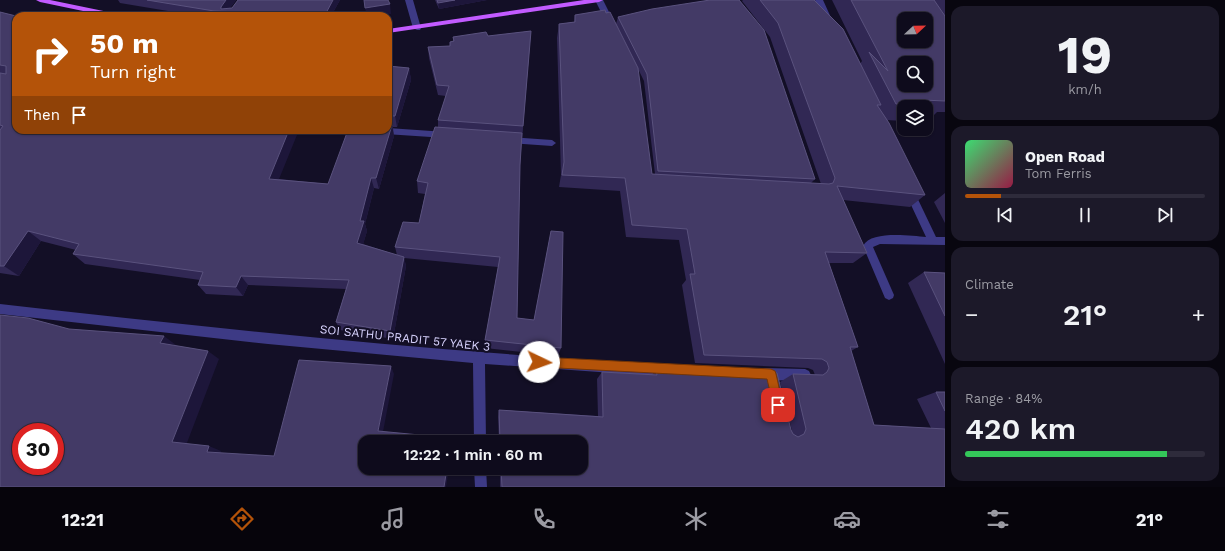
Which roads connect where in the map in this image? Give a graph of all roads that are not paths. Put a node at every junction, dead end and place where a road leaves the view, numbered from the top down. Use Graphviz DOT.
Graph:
graph roads {
  1 [pos="40,0"];
  2 [pos="408,0"];
  3 [pos="599,0"];
  4 [pos="819,0"];
  5 [pos="98,12"];
  6 [pos="417,28"];
  7 [pos="392,31"];
  8 [pos="614,32"];
  9 [pos="834,33"];
  10 [pos="392,132"];
  11 [pos="457,136"];
  12 [pos="497,139"];
  13 [pos="552,143"];
  14 [pos="906,185"];
  15 [pos="933,240"];
  16 [pos="945,241"];
  17 [pos="889,295"];
  18 [pos="0,309"];
  19 [pos="479,359"];
  20 [pos="727,373"];
  21 [pos="756,374"];
  22 [pos="771,374"];
  23 [pos="808,376"];
  24 [pos="774,390"];
  25 [pos="480,435"];
  26 [pos="480,475"];
  27 [pos="481,487"];
  1 -- 5 [label="main road"];
  2 -- 6 [label="street"];
  3 -- 6 [label="main road"];
  3 -- 8 [label="street"];
  4 -- 9 [label="street"];
  6 -- 7 [label="main road"];
  10 -- 11 [label="street"];
  12 -- 13 [label="street"];
  14 -- 15 [label="street"];
  15 -- 16 [label="street"];
  15 -- 17 [label="street"];
  18 -- 19 [label="street, SOI SATHU PRADIT 57 YAEK 3"];
  19 -- 20 [label="street, SOI SATHU PRADIT 57 YAEK 3"];
  19 -- 25 [label="street"];
  21 -- 22 [label="street"];
  22 -- 23 [label="street"];
  22 -- 24 [label="street"];
  26 -- 27 [label="street"];
}
